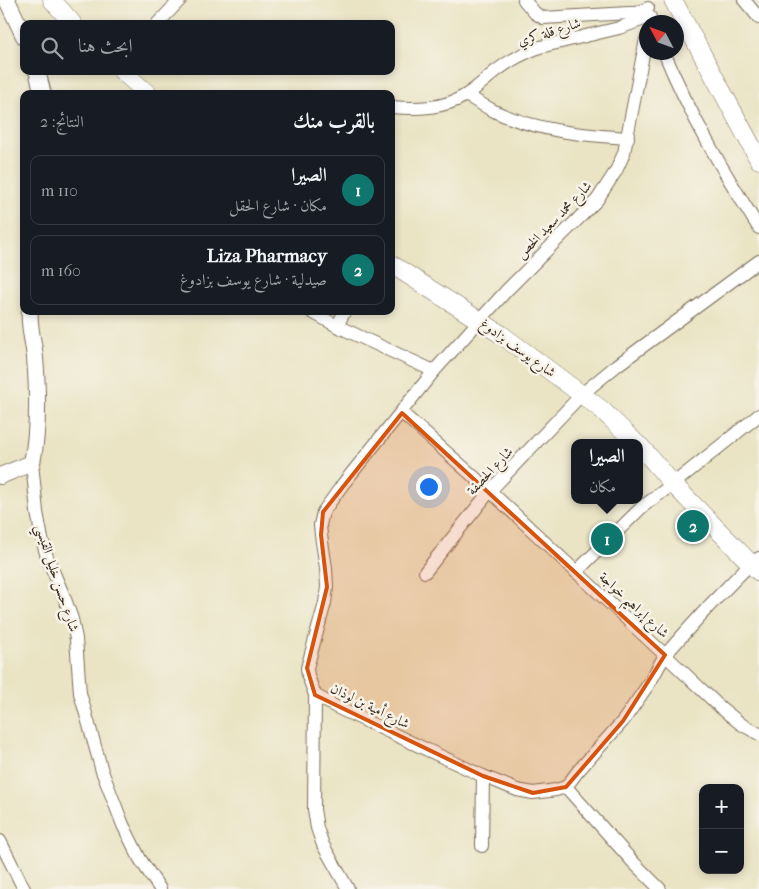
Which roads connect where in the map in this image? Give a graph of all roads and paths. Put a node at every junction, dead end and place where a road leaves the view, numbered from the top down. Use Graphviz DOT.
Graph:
graph roads {
  1 [pos="7,0"];
  2 [pos="52,0"];
  3 [pos="180,0"];
  4 [pos="524,0"];
  5 [pos="673,0"];
  6 [pos="744,0"];
  7 [pos="650,15"];
  8 [pos="759,18"];
  9 [pos="70,20"];
  10 [pos="161,20"];
  11 [pos="639,20"];
  12 [pos="20,28"];
  13 [pos="642,60"];
  14 [pos="667,60"];
  15 [pos="38,75"];
  16 [pos="127,75"];
  17 [pos="42,90"];
  18 [pos="143,90"];
  19 [pos="466,95"];
  20 [pos="395,107"];
  21 [pos="628,138"];
  22 [pos="759,160"];
  23 [pos="759,228"];
  24 [pos="759,261"];
  25 [pos="395,267"];
  26 [pos="30,315"];
  27 [pos="317,315"];
  28 [pos="343,315"];
  29 [pos="479,320"];
  30 [pos="337,326"];
  31 [pos="434,372"];
  32 [pos="582,394"];
  33 [pos="402,413"];
  34 [pos="759,415"];
  35 [pos="632,439"];
  36 [pos="643,449"];
  37 [pos="32,463"];
  38 [pos="0,476"];
  39 [pos="673,484"];
  40 [pos="490,491"];
  41 [pos="756,565"];
  42 [pos="425,572"];
  43 [pos="576,572"];
  44 [pos="665,655"];
  45 [pos="315,695"];
  46 [pos="757,729"];
  47 [pos="483,776"];
  48 [pos="566,787"];
  49 [pos="0,841"];
  50 [pos="482,846"];
  51 [pos="154,887"];
  52 [pos="24,889"];
  53 [pos="348,889"];
  54 [pos="660,889"];
  1 -- 12 [label="street"];
  2 -- 9 [label="main road"];
  3 -- 10 [label="street"];
  4 -- 7 [label="street"];
  5 -- 22 [label="main road"];
  6 -- 8 [label="street"];
  11 -- 19 [label="street, شارع قلة كري"];
  13 -- 21 [label="street, شارع محمد سعيد الخص"];
  14 -- 23 [label="street"];
  15 -- 17 [label="street"];
  16 -- 18 [label="main road"];
  19 -- 20 [label="street, شارع قلة كري"];
  19 -- 21 [label="street"];
  21 -- 29 [label="street, شارع محمد سعيد الخص"];
  24 -- 32 [label="street, شارع الحصفة"];
  25 -- 29 [label="main road, شارع يوسف بزادوغ"];
  26 -- 37 [label="street, شارع حسن خليل القيسي"];
  27 -- 30 [label="street"];
  28 -- 30 [label="street"];
  29 -- 31 [label="street, شارع أمية بن لوذان"];
  29 -- 32 [label="main road, شارع يوسف بزادوغ"];
  30 -- 31 [label="street"];
  31 -- 33 [label="street, شارع أمية بن لوذان"];
  32 -- 35 [label="main road, شارع يوسف بزادوغ"];
  32 -- 40 [label="street, شارع الحصفة"];
  33 -- 40 [label="street, شارع إبراهيم خواجة"];
  33 -- 45 [label="street, شارع أمية بن لوذان"];
  34 -- 39 [label="street"];
  36 -- 39 [label="main road"];
  37 -- 38 [label="street"];
  37 -- 51 [label="street, شارع حسن خليل القيسي"];
  39 -- 41 [label="main road"];
  39 -- 43 [label="street"];
  40 -- 42 [label="street, شارع الحصفة"];
  40 -- 43 [label="street, شارع إبراهيم خواجة"];
  41 -- 44 [label="street"];
  43 -- 44 [label="street, شارع إبراهيم خواجة"];
  44 -- 46 [label="street, شارع إبراهيم خواجة"];
  44 -- 48 [label="street"];
  45 -- 47 [label="street, شارع أمية بن لوذان"];
  45 -- 53 [label="street"];
  47 -- 48 [label="street, شارع أمية بن لوذان"];
  47 -- 50 [label="street"];
  48 -- 54 [label="street"];
  49 -- 52 [label="street"];
}
